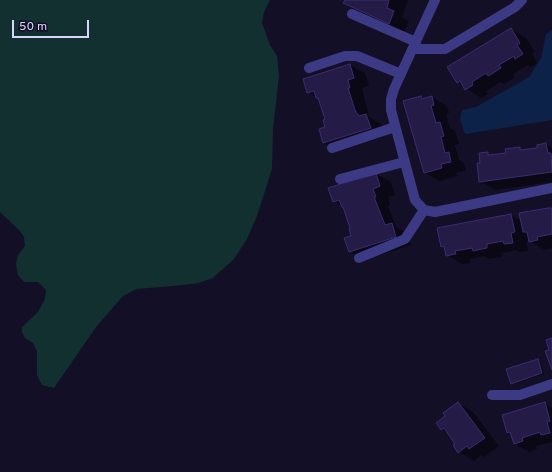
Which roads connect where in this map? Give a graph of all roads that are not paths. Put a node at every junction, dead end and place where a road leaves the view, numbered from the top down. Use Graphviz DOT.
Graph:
graph roads {
  1 [pos="435,0"];
  2 [pos="522,0"];
  3 [pos="352,14"];
  4 [pos="414,45"];
  5 [pos="309,68"];
  6 [pos="401,74"];
  7 [pos="395,128"];
  8 [pos="332,148"];
  9 [pos="404,162"];
  10 [pos="340,179"];
  11 [pos="552,188"];
  12 [pos="424,210"];
  13 [pos="359,258"];
  14 [pos="552,384"];
  15 [pos="492,395"];
  1 -- 4 [label="street"];
  2 -- 4 [label="street"];
  3 -- 4 [label="street"];
  4 -- 6 [label="street"];
  5 -- 6 [label="street"];
  6 -- 7 [label="street"];
  7 -- 8 [label="street"];
  7 -- 9 [label="street"];
  9 -- 10 [label="street"];
  9 -- 12 [label="street"];
  11 -- 12 [label="street"];
  12 -- 13 [label="street"];
  14 -- 15 [label="street"];
}
